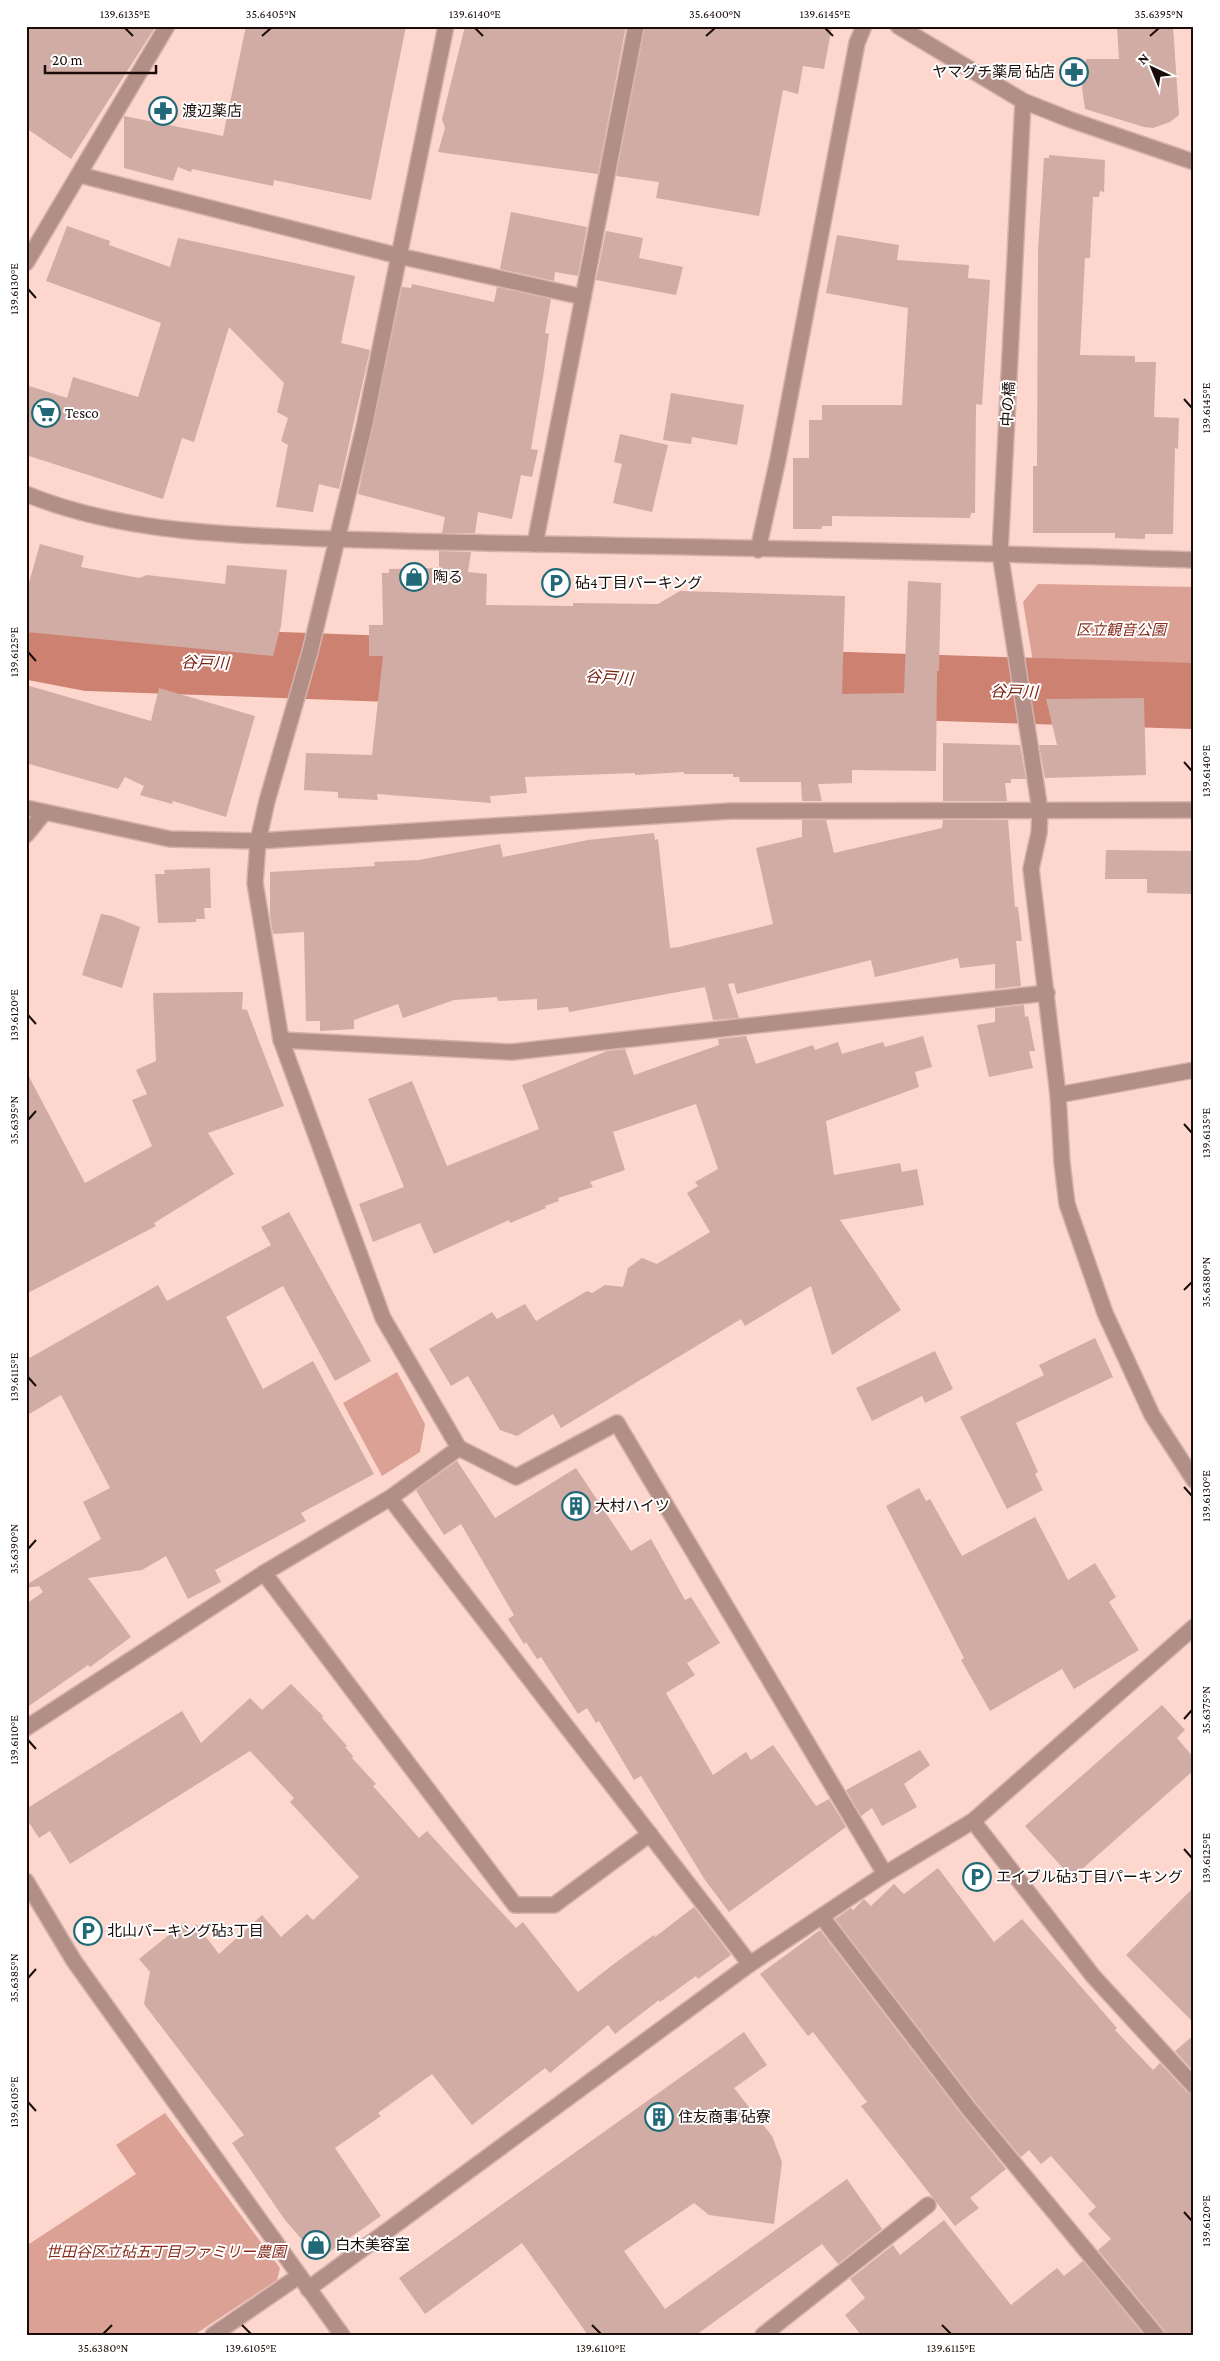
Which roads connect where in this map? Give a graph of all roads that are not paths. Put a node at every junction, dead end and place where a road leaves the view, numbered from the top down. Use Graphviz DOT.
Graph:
graph roads {
  1 [pos="167,26"];
  2 [pos="446,26"];
  3 [pos="636,26"];
  4 [pos="864,26"];
  5 [pos="898,26"];
  6 [pos="1023,101"];
  7 [pos="1194,162"];
  8 [pos="80,175"];
  9 [pos="399,256"];
  10 [pos="26,263"];
  11 [pos="583,298"];
  12 [pos="26,494"];
  13 [pos="337,540"];
  14 [pos="535,544"];
  15 [pos="758,550"];
  16 [pos="1000,553"];
  17 [pos="1194,560"];
  18 [pos="26,808"];
  19 [pos="1040,810"];
  20 [pos="1194,810"];
  21 [pos="44,813"];
  22 [pos="26,835"];
  23 [pos="258,841"];
  24 [pos="1047,993"];
  25 [pos="281,1040"];
  26 [pos="1194,1070"];
  27 [pos="1058,1095"];
  28 [pos="459,1448"];
  29 [pos="1194,1480"];
  30 [pos="390,1498"];
  31 [pos="264,1574"];
  32 [pos="1194,1627"];
  33 [pos="26,1728"];
  34 [pos="973,1822"];
  35 [pos="650,1834"];
  36 [pos="885,1874"];
  37 [pos="26,1881"];
  38 [pos="822,1917"];
  39 [pos="750,1964"];
  40 [pos="1194,2086"];
  41 [pos="928,2205"];
  42 [pos="304,2282"];
  43 [pos="214,2335"];
  44 [pos="342,2335"];
  45 [pos="763,2335"];
  46 [pos="1156,2335"];
  1 -- 8 [label="street"];
  2 -- 9 [label="street"];
  3 -- 11 [label="street"];
  4 -- 15 [label="street"];
  5 -- 6 [label="street"];
  6 -- 7 [label="street"];
  6 -- 16 [label="street, 中の橋"];
  8 -- 9 [label="street"];
  8 -- 10 [label="street"];
  9 -- 11 [label="street"];
  9 -- 13 [label="street"];
  11 -- 14 [label="street"];
  12 -- 13 [label="street"];
  13 -- 14 [label="street"];
  13 -- 23 [label="street"];
  14 -- 15 [label="street"];
  15 -- 16 [label="street"];
  16 -- 17 [label="street"];
  16 -- 19 [label="street, 中の橋"];
  18 -- 21 [label="street"];
  19 -- 20 [label="street"];
  19 -- 23 [label="street"];
  19 -- 24 [label="street, 中の橋"];
  21 -- 22 [label="street"];
  21 -- 23 [label="street"];
  23 -- 25 [label="street"];
  24 -- 25 [label="street"];
  24 -- 27 [label="street, 中の橋"];
  25 -- 28 [label="street"];
  26 -- 27 [label="street"];
  27 -- 29 [label="street, 中の橋"];
  28 -- 30 [label="street"];
  28 -- 36 [label="street"];
  30 -- 31 [label="street"];
  30 -- 35 [label="street"];
  31 -- 33 [label="street"];
  31 -- 35 [label="street"];
  32 -- 34 [label="street"];
  34 -- 36 [label="street"];
  34 -- 40 [label="street"];
  35 -- 39 [label="street"];
  36 -- 38 [label="street"];
  37 -- 42 [label="street"];
  38 -- 39 [label="street"];
  38 -- 46 [label="street"];
  39 -- 42 [label="street"];
  41 -- 45 [label="street"];
  42 -- 43 [label="street"];
  42 -- 44 [label="street"];
}
